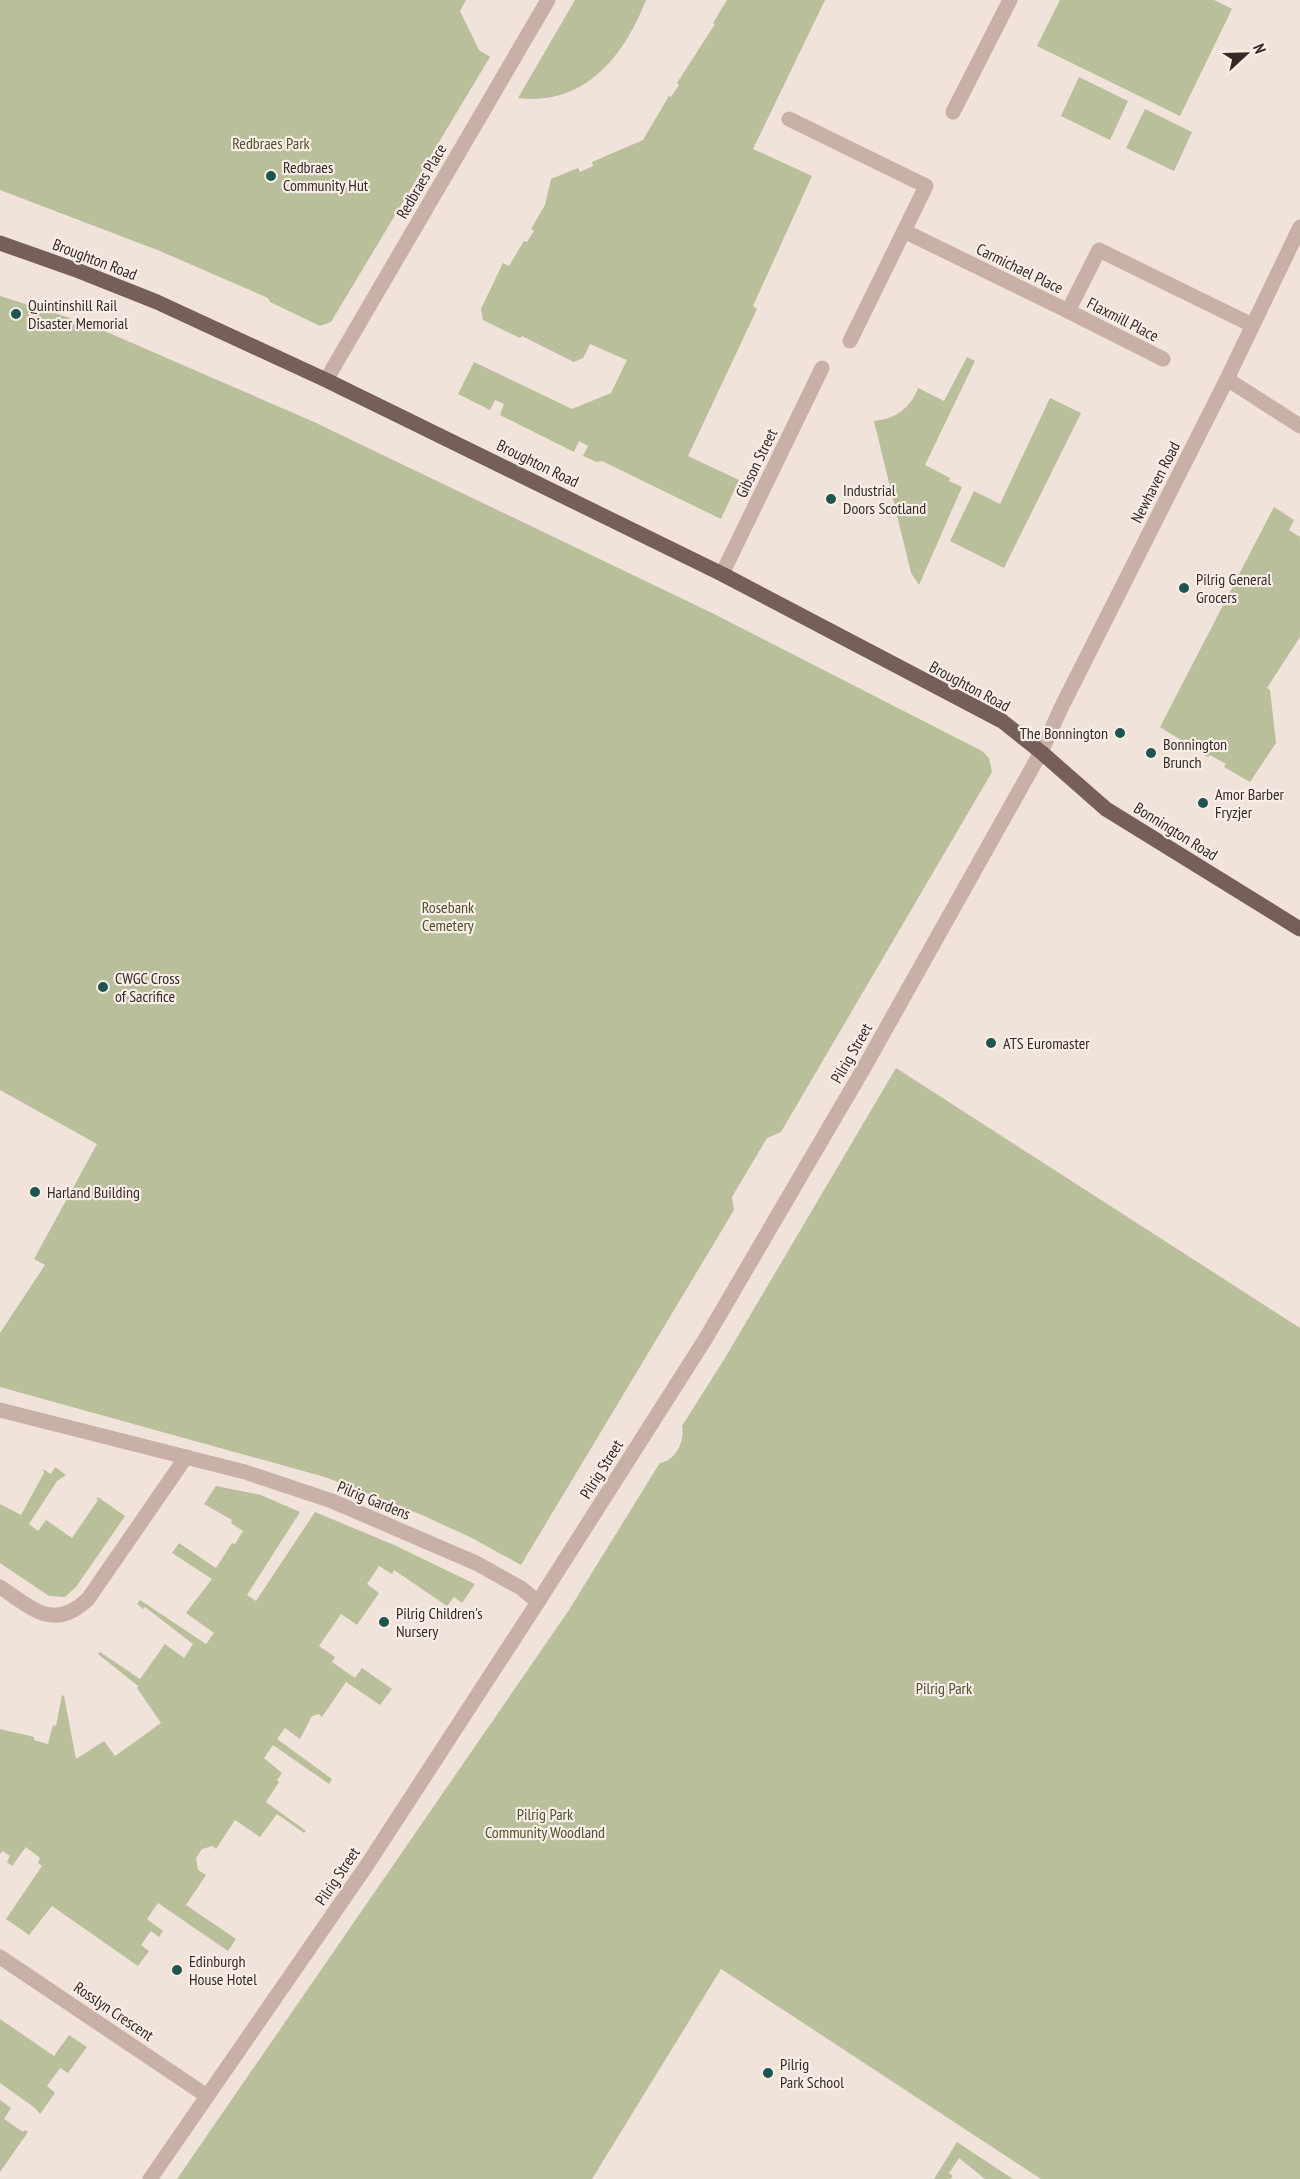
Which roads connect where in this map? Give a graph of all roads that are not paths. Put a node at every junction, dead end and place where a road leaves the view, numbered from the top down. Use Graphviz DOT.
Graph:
graph roads {
  1 [pos="548,0"];
  2 [pos="1010,0"];
  3 [pos="953,112"];
  4 [pos="789,119"];
  5 [pos="1300,227"];
  6 [pos="904,231"];
  7 [pos="0,243"];
  8 [pos="1068,311"];
  9 [pos="1252,325"];
  10 [pos="850,341"];
  11 [pos="1163,358"];
  12 [pos="822,368"];
  13 [pos="1227,379"];
  14 [pos="326,380"];
  15 [pos="1300,426"];
  16 [pos="722,574"];
  17 [pos="1041,752"];
  18 [pos="1300,929"];
  19 [pos="0,1410"];
  20 [pos="186,1457"];
  21 [pos="0,1587"];
  22 [pos="538,1602"];
  23 [pos="0,1957"];
  24 [pos="207,2096"];
  25 [pos="150,2179"];
  1 -- 14 [label="street, Redbraes Place"];
  2 -- 3 [label="street"];
  4 -- 6 [label="street"];
  5 -- 9 [label="street, Newhaven Road"];
  6 -- 8 [label="street, Carmichael Place"];
  6 -- 10 [label="street"];
  7 -- 14 [label="main road, Broughton Road"];
  8 -- 9 [label="street, Carmichael Place"];
  8 -- 11 [label="street, Flaxmill Place"];
  9 -- 13 [label="street, Newhaven Road"];
  12 -- 16 [label="street, Gibson Street"];
  13 -- 15 [label="street"];
  13 -- 17 [label="street, Newhaven Road"];
  14 -- 16 [label="main road, Broughton Road"];
  16 -- 17 [label="main road, Broughton Road"];
  17 -- 18 [label="main road, Bonnington Road"];
  17 -- 22 [label="street, Pilrig Street"];
  19 -- 20 [label="street, Pilrig Gardens"];
  20 -- 21 [label="street"];
  20 -- 22 [label="street, Pilrig Gardens"];
  22 -- 24 [label="street, Pilrig Street"];
  23 -- 24 [label="street, Rosslyn Crescent"];
  24 -- 25 [label="street, Pilrig Street"];
}
